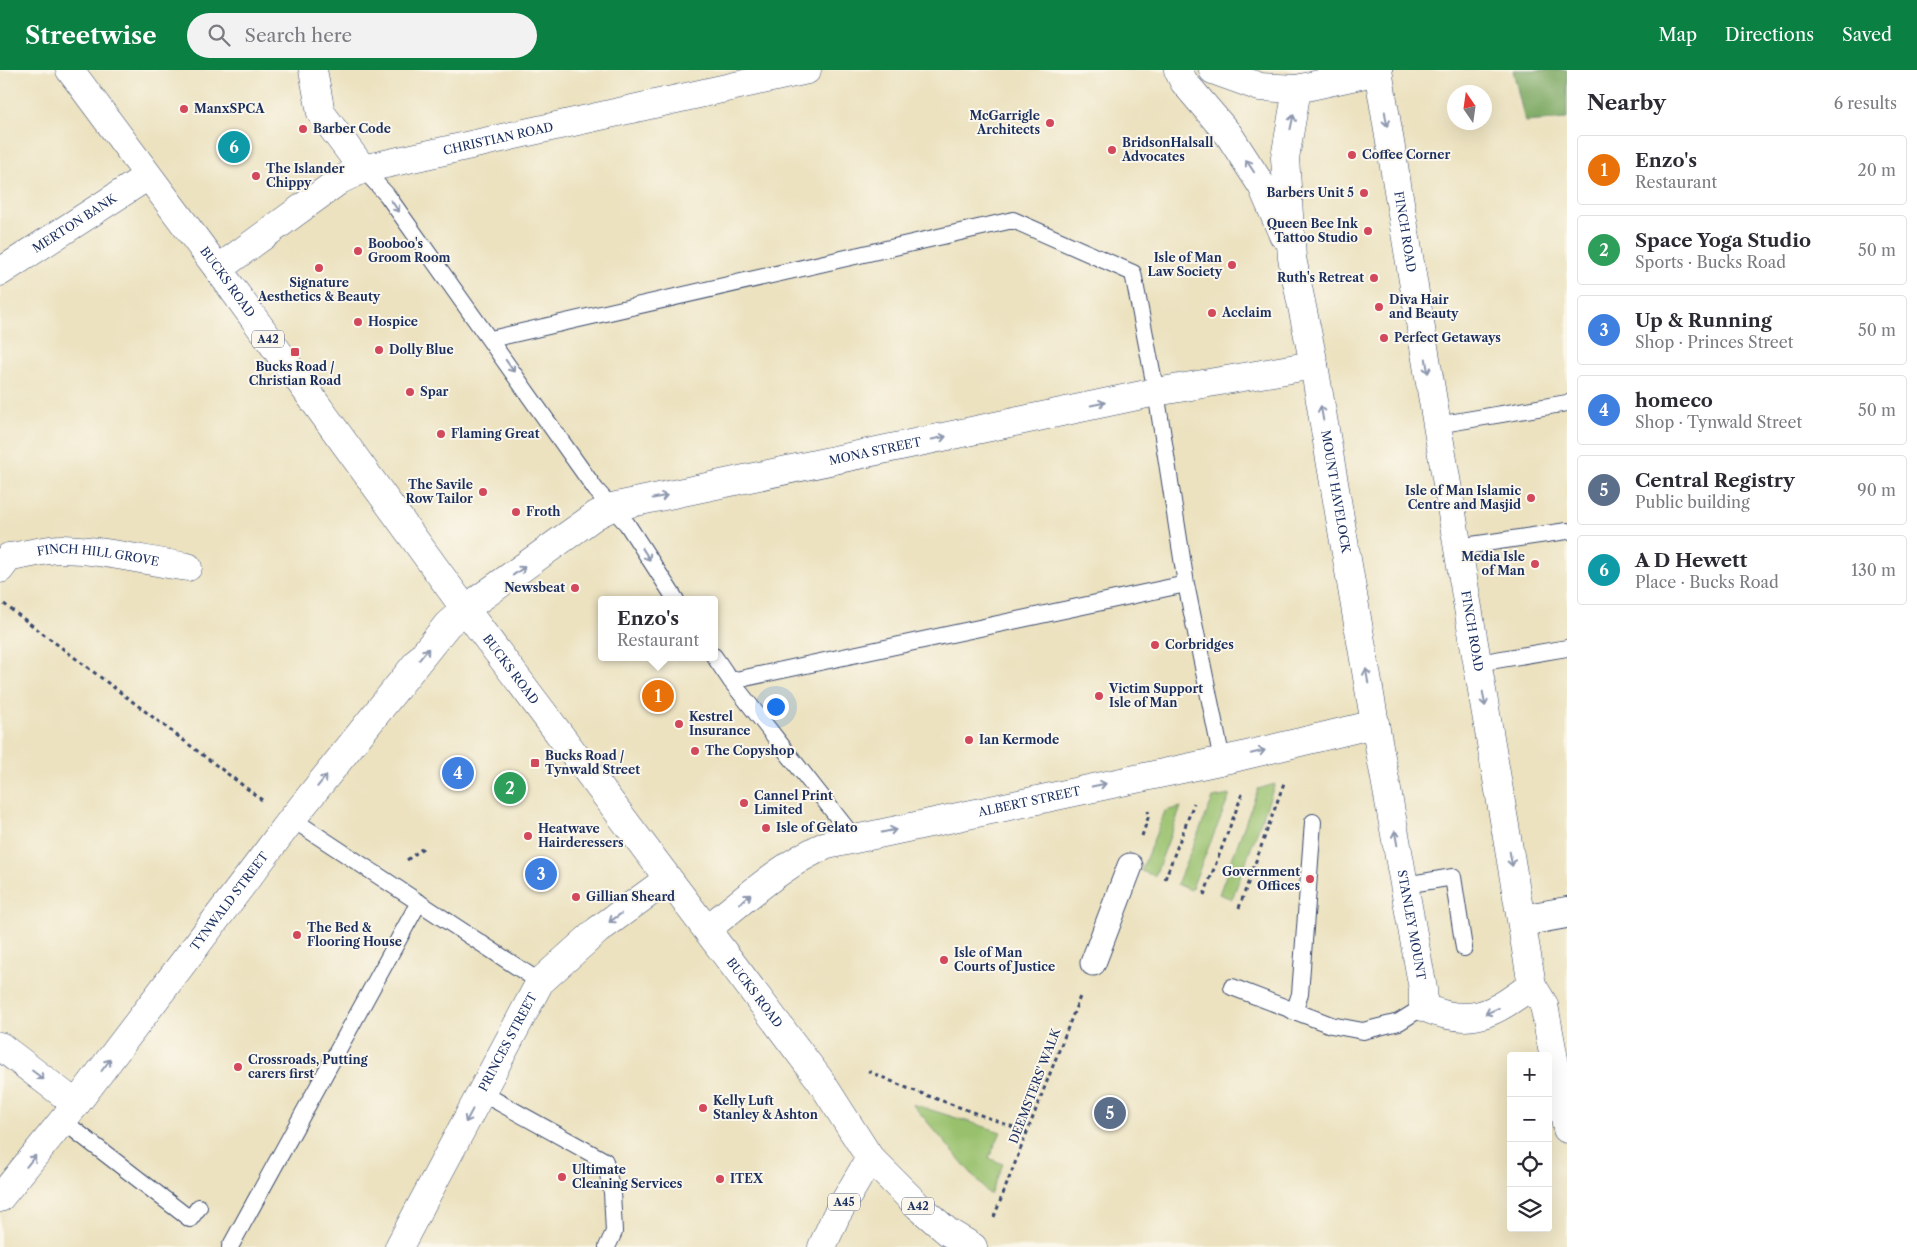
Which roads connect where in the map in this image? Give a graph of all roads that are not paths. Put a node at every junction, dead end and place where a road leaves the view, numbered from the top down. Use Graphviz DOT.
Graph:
graph roads {
  1 [pos="70,70"];
  2 [pos="312,70"];
  3 [pos="807,70"];
  4 [pos="1178,70"];
  5 [pos="1213,70"];
  6 [pos="1378,71"];
  7 [pos="1297,89"];
  8 [pos="363,169"];
  9 [pos="148,176"];
  10 [pos="1292,258"];
  11 [pos="218,269"];
  12 [pos="0,272"];
  13 [pos="491,339"];
  14 [pos="1314,365"];
  15 [pos="1156,392"];
  16 [pos="1567,403"];
  17 [pos="1437,425"];
  18 [pos="612,507"];
  19 [pos="1567,531"];
  20 [pos="1458,547"];
  21 [pos="4,563"];
  22 [pos="188,567"];
  23 [pos="1186,584"];
  24 [pos="673,596"];
  25 [pos="465,609"];
  26 [pos="1567,648"];
  27 [pos="717,661"];
  28 [pos="1478,663"];
  29 [pos="731,681"];
  30 [pos="1375,724"];
  31 [pos="1222,760"];
  32 [pos="292,819"];
  33 [pos="1313,822"];
  34 [pos="854,838"];
  35 [pos="1130,866"];
  36 [pos="668,879"];
  37 [pos="1405,885"];
  38 [pos="419,902"];
  39 [pos="1567,905"];
  40 [pos="1522,920"];
  41 [pos="1567,920"];
  42 [pos="706,929"];
  43 [pos="1464,948"];
  44 [pos="1093,963"];
  45 [pos="540,982"];
  46 [pos="1532,985"];
  47 [pos="1232,987"];
  48 [pos="1423,1007"];
  49 [pos="1294,1012"];
  50 [pos="0,1046"];
  51 [pos="482,1093"];
  52 [pos="70,1113"];
  53 [pos="1566,1123"];
  54 [pos="870,1158"];
  55 [pos="0,1198"];
  56 [pos="199,1206"];
  57 [pos="230,1247"];
  58 [pos="399,1247"];
  59 [pos="606,1247"];
  60 [pos="822,1247"];
  61 [pos="973,1247"];
  1 -- 9 [label="street, BUCKS ROAD / A42"];
  2 -- 8 [label="street"];
  3 -- 8 [label="street, CHRISTIAN ROAD"];
  10 -- 4 [label="street, MOUNT HAVELOCK, one-way"];
  5 -- 7 [label="street"];
  6 -- 7 [label="street"];
  6 -- 17 [label="street, FINCH ROAD, one-way"];
  10 -- 7 [label="street, MOUNT HAVELOCK, one-way"];
  8 -- 11 [label="street, CHRISTIAN ROAD"];
  8 -- 13 [label="lane, one-way"];
  9 -- 11 [label="street, BUCKS ROAD / A42"];
  9 -- 12 [label="street, MERTON BANK"];
  10 -- 14 [label="street, MOUNT HAVELOCK"];
  11 -- 25 [label="street, BUCKS ROAD / A42"];
  13 -- 15 [label="lane"];
  13 -- 18 [label="lane, one-way"];
  14 -- 15 [label="street, MONA STREET"];
  30 -- 14 [label="street, MOUNT HAVELOCK, one-way"];
  18 -- 15 [label="street, MONA STREET, one-way"];
  15 -- 23 [label="lane"];
  16 -- 17 [label="lane"];
  17 -- 20 [label="street, FINCH ROAD"];
  18 -- 24 [label="lane, one-way"];
  25 -- 18 [label="street, MONA STREET, one-way"];
  19 -- 20 [label="lane"];
  20 -- 28 [label="street, FINCH ROAD"];
  21 -- 22 [label="street, FINCH HILL GROVE"];
  23 -- 29 [label="lane"];
  23 -- 31 [label="lane"];
  32 -- 25 [label="street, TYNWALD STREET, one-way"];
  25 -- 36 [label="street, BUCKS ROAD / A42"];
  26 -- 28 [label="lane"];
  27 -- 29 [label="lane"];
  28 -- 40 [label="street, FINCH ROAD, one-way"];
  29 -- 34 [label="lane"];
  31 -- 30 [label="street, ALBERT STREET, one-way"];
  37 -- 30 [label="street, STANLEY MOUNT, one-way"];
  34 -- 31 [label="street, ALBERT STREET, one-way"];
  32 -- 38 [label="lane"];
  52 -- 32 [label="street, TYNWALD STREET, one-way"];
  33 -- 49 [label="lane"];
  42 -- 34 [label="street, ALBERT STREET, one-way"];
  35 -- 44 [label="street"];
  36 -- 42 [label="street, BUCKS ROAD / A42"];
  36 -- 45 [label="street, PRINCES STREET, one-way"];
  37 -- 43 [label="lane"];
  37 -- 48 [label="street, STANLEY MOUNT"];
  38 -- 45 [label="lane"];
  38 -- 57 [label="lane"];
  39 -- 40 [label="lane"];
  40 -- 41 [label="lane"];
  40 -- 46 [label="street, FINCH ROAD"];
  42 -- 54 [label="street, BUCKS ROAD / A42"];
  45 -- 51 [label="street, PRINCES STREET"];
  46 -- 48 [label="street, one-way"];
  46 -- 53 [label="street, FINCH ROAD"];
  47 -- 49 [label="lane"];
  48 -- 49 [label="lane"];
  50 -- 52 [label="street, one-way"];
  51 -- 58 [label="street, PRINCES STREET, one-way"];
  51 -- 59 [label="lane"];
  55 -- 52 [label="street, TYNWALD STREET, one-way"];
  52 -- 56 [label="lane"];
  54 -- 60 [label="street, A45"];
  54 -- 61 [label="street, BUCKS ROAD / A42"];
}
